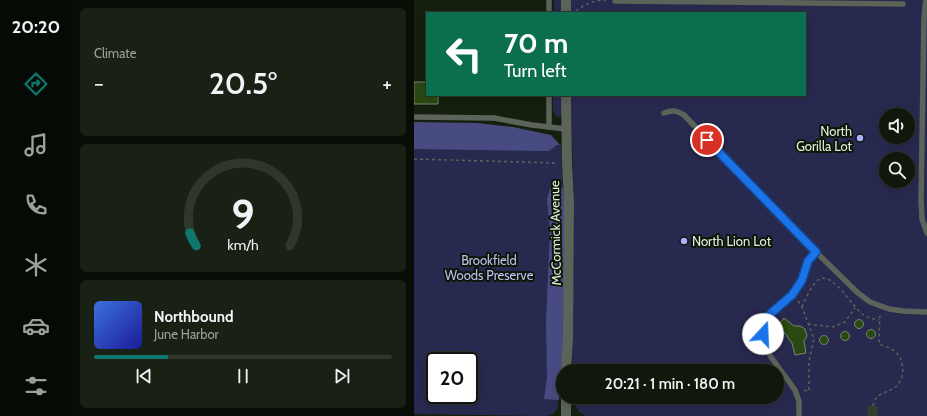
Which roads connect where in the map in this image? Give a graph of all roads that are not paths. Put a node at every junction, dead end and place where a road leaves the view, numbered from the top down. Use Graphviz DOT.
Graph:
graph roads {
  1 [pos="549,0"];
  2 [pos="566,0"];
  3 [pos="926,0"];
  4 [pos="615,1"];
  5 [pos="903,4"];
  6 [pos="549,12"];
  7 [pos="566,12"];
  8 [pos="549,96"];
  9 [pos="566,96"];
  10 [pos="664,113"];
  11 [pos="414,117"];
  12 [pos="549,127"];
  13 [pos="566,129"];
  14 [pos="927,233"];
  15 [pos="816,252"];
  16 [pos="927,312"];
  17 [pos="566,364"];
  18 [pos="566,404"];
  19 [pos="566,416"];
  20 [pos="799,416"];
  1 -- 6 [label="lane"];
  2 -- 7 [label="street"];
  3 -- 14 [label="lane"];
  4 -- 5 [label="lane"];
  8 -- 12 [label="lane"];
  9 -- 13 [label="street, McCormick Avenue"];
  10 -- 15 [label="lane"];
  11 -- 12 [label="lane"];
  12 -- 13 [label="lane"];
  13 -- 17 [label="street, McCormick Avenue"];
  15 -- 16 [label="lane"];
  15 -- 20 [label="lane"];
  18 -- 19 [label="street"];
}
